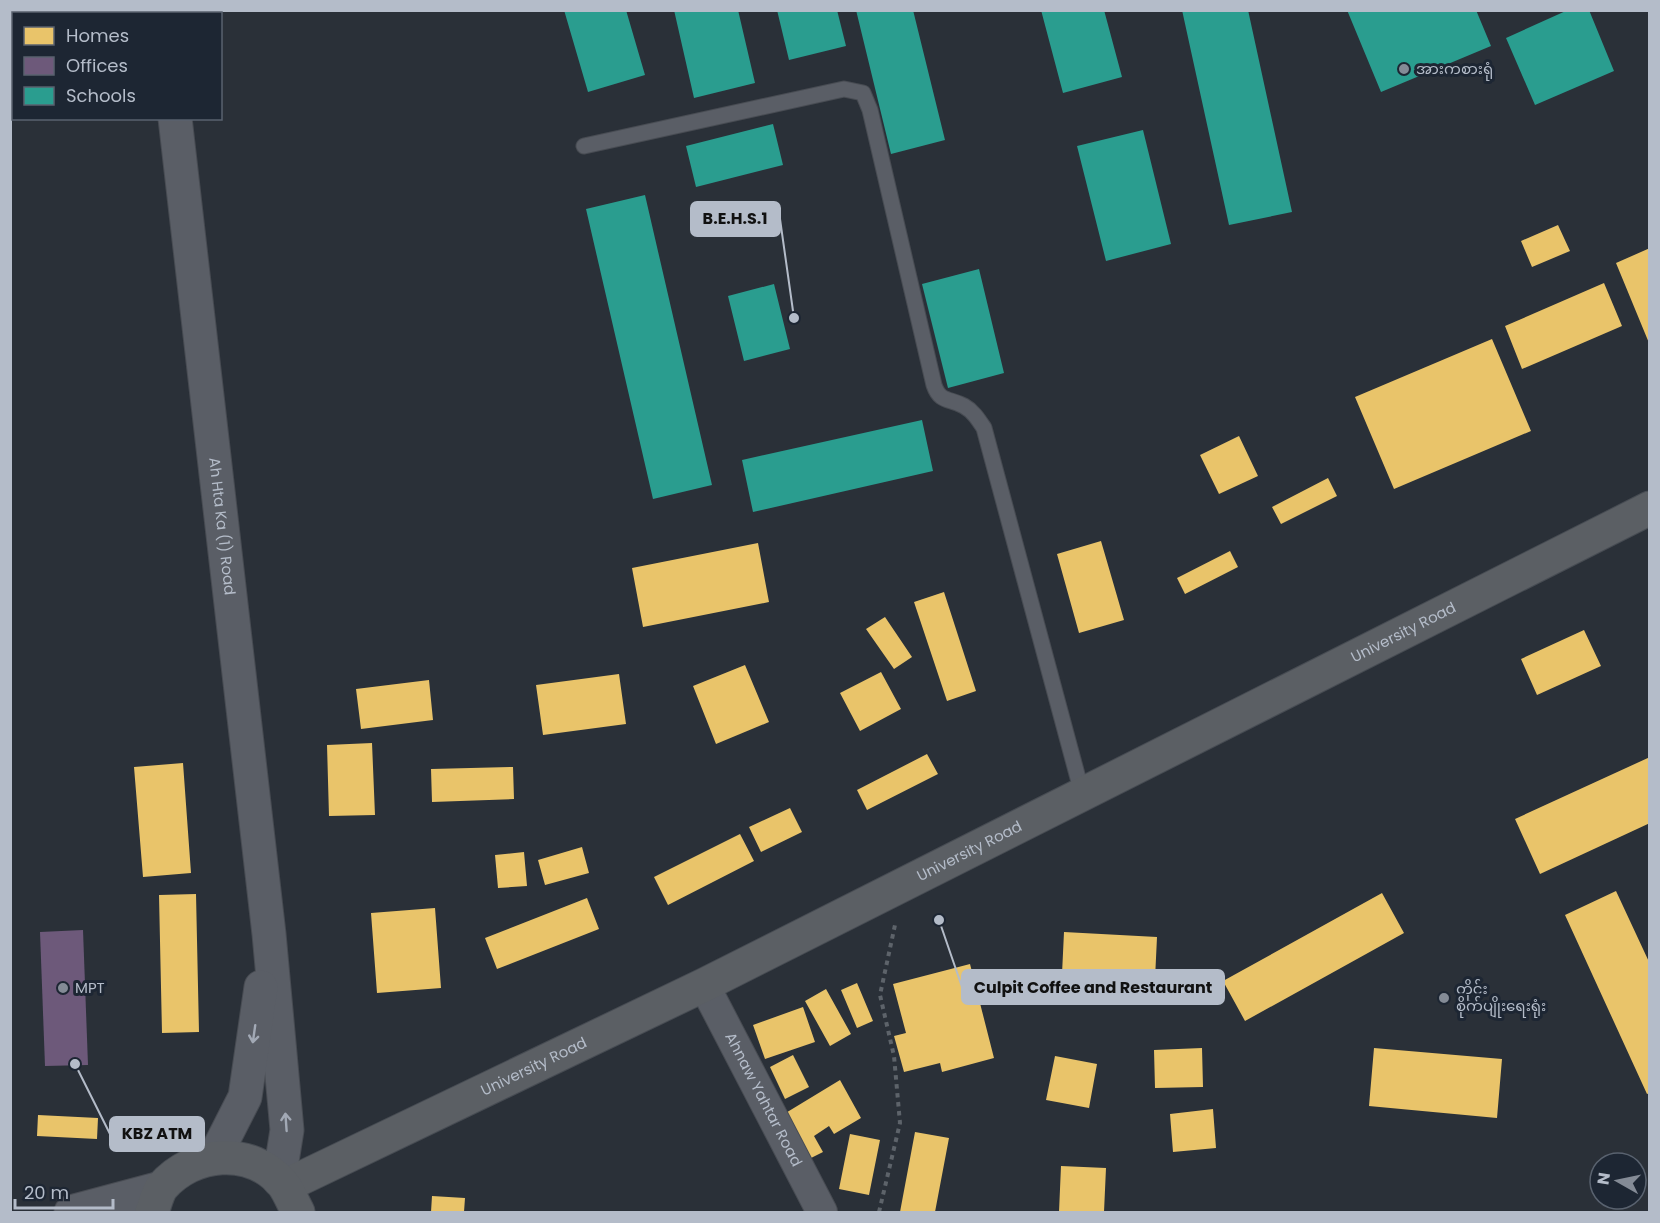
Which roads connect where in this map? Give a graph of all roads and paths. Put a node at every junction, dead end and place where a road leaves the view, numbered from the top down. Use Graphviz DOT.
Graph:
graph roads {
  1 [pos="175,120"];
  2 [pos="584,146"];
  3 [pos="1650,508"];
  4 [pos="1082,793"];
  5 [pos="903,883"];
  6 [pos="269,934"];
  7 [pos="704,985"];
  8 [pos="215,1156"];
  9 [pos="287,1193"];
  10 [pos="156,1200"];
  11 [pos="71,1212"];
  12 [pos="822,1212"];
  13 [pos="879,1212"];
  1 -- 6 [label="street, Ah Hta Ka (1) Road"];
  2 -- 4 [label="lane"];
  3 -- 4 [label="highway, University Road"];
  4 -- 5 [label="highway, University Road"];
  5 -- 7 [label="highway, University Road"];
  5 -- 13 [label="path"];
  6 -- 8 [label="street, one-way"];
  9 -- 6 [label="street, one-way"];
  7 -- 9 [label="highway, University Road"];
  7 -- 12 [label="street, Ahnaw Yahtar Road"];
  8 -- 9 [label="highway"];
  8 -- 10 [label="highway"];
  10 -- 11 [label="street"];
}
